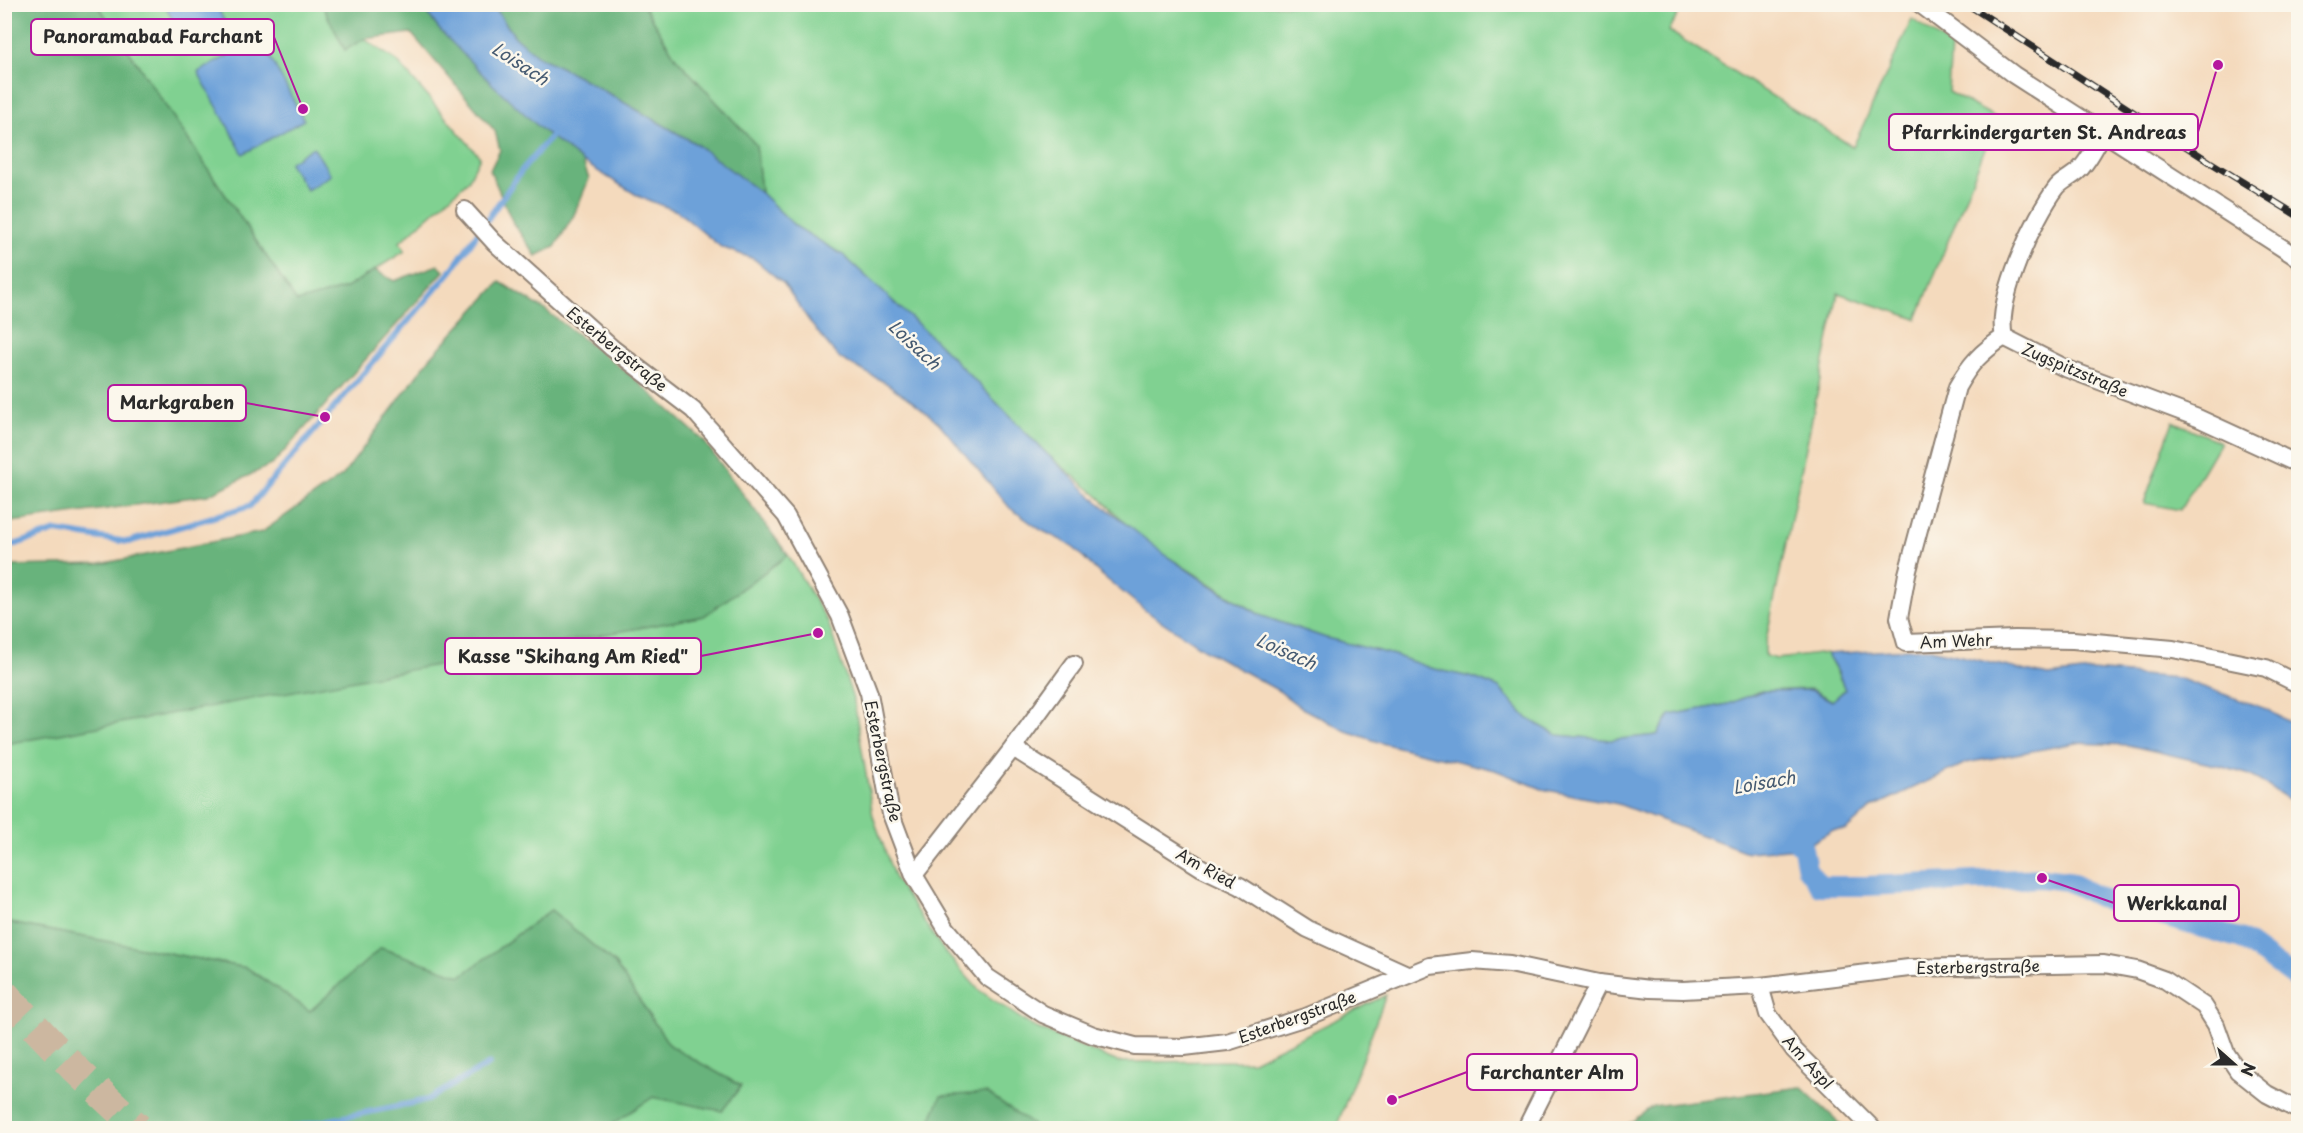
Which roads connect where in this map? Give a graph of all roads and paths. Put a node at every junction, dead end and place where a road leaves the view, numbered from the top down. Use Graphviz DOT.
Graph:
graph roads {
  1 [pos="1920,4"];
  2 [pos="2104,132"];
  3 [pos="465,210"];
  4 [pos="2298,258"];
  5 [pos="2004,338"];
  6 [pos="2298,464"];
  7 [pos="1074,664"];
  8 [pos="2298,684"];
  9 [pos="1013,748"];
  10 [pos="914,875"];
  11 [pos="1407,974"];
  12 [pos="1599,982"];
  13 [pos="1760,986"];
  14 [pos="2298,1110"];
  15 [pos="1526,1128"];
  16 [pos="1872,1128"];
  1 -- 2 [label="street"];
  2 -- 4 [label="street"];
  2 -- 5 [label="street, Zugspitzstraße"];
  3 -- 10 [label="street, Esterbergstraße"];
  5 -- 6 [label="street, Zugspitzstraße"];
  5 -- 8 [label="street, Am Wehr"];
  7 -- 9 [label="street"];
  9 -- 10 [label="street"];
  9 -- 11 [label="street, Am Ried"];
  10 -- 11 [label="street, Esterbergstraße"];
  11 -- 12 [label="street, Esterbergstraße"];
  12 -- 13 [label="street, Esterbergstraße"];
  12 -- 15 [label="street"];
  13 -- 14 [label="street, Esterbergstraße"];
  13 -- 16 [label="street, Am Aspl"];
}
